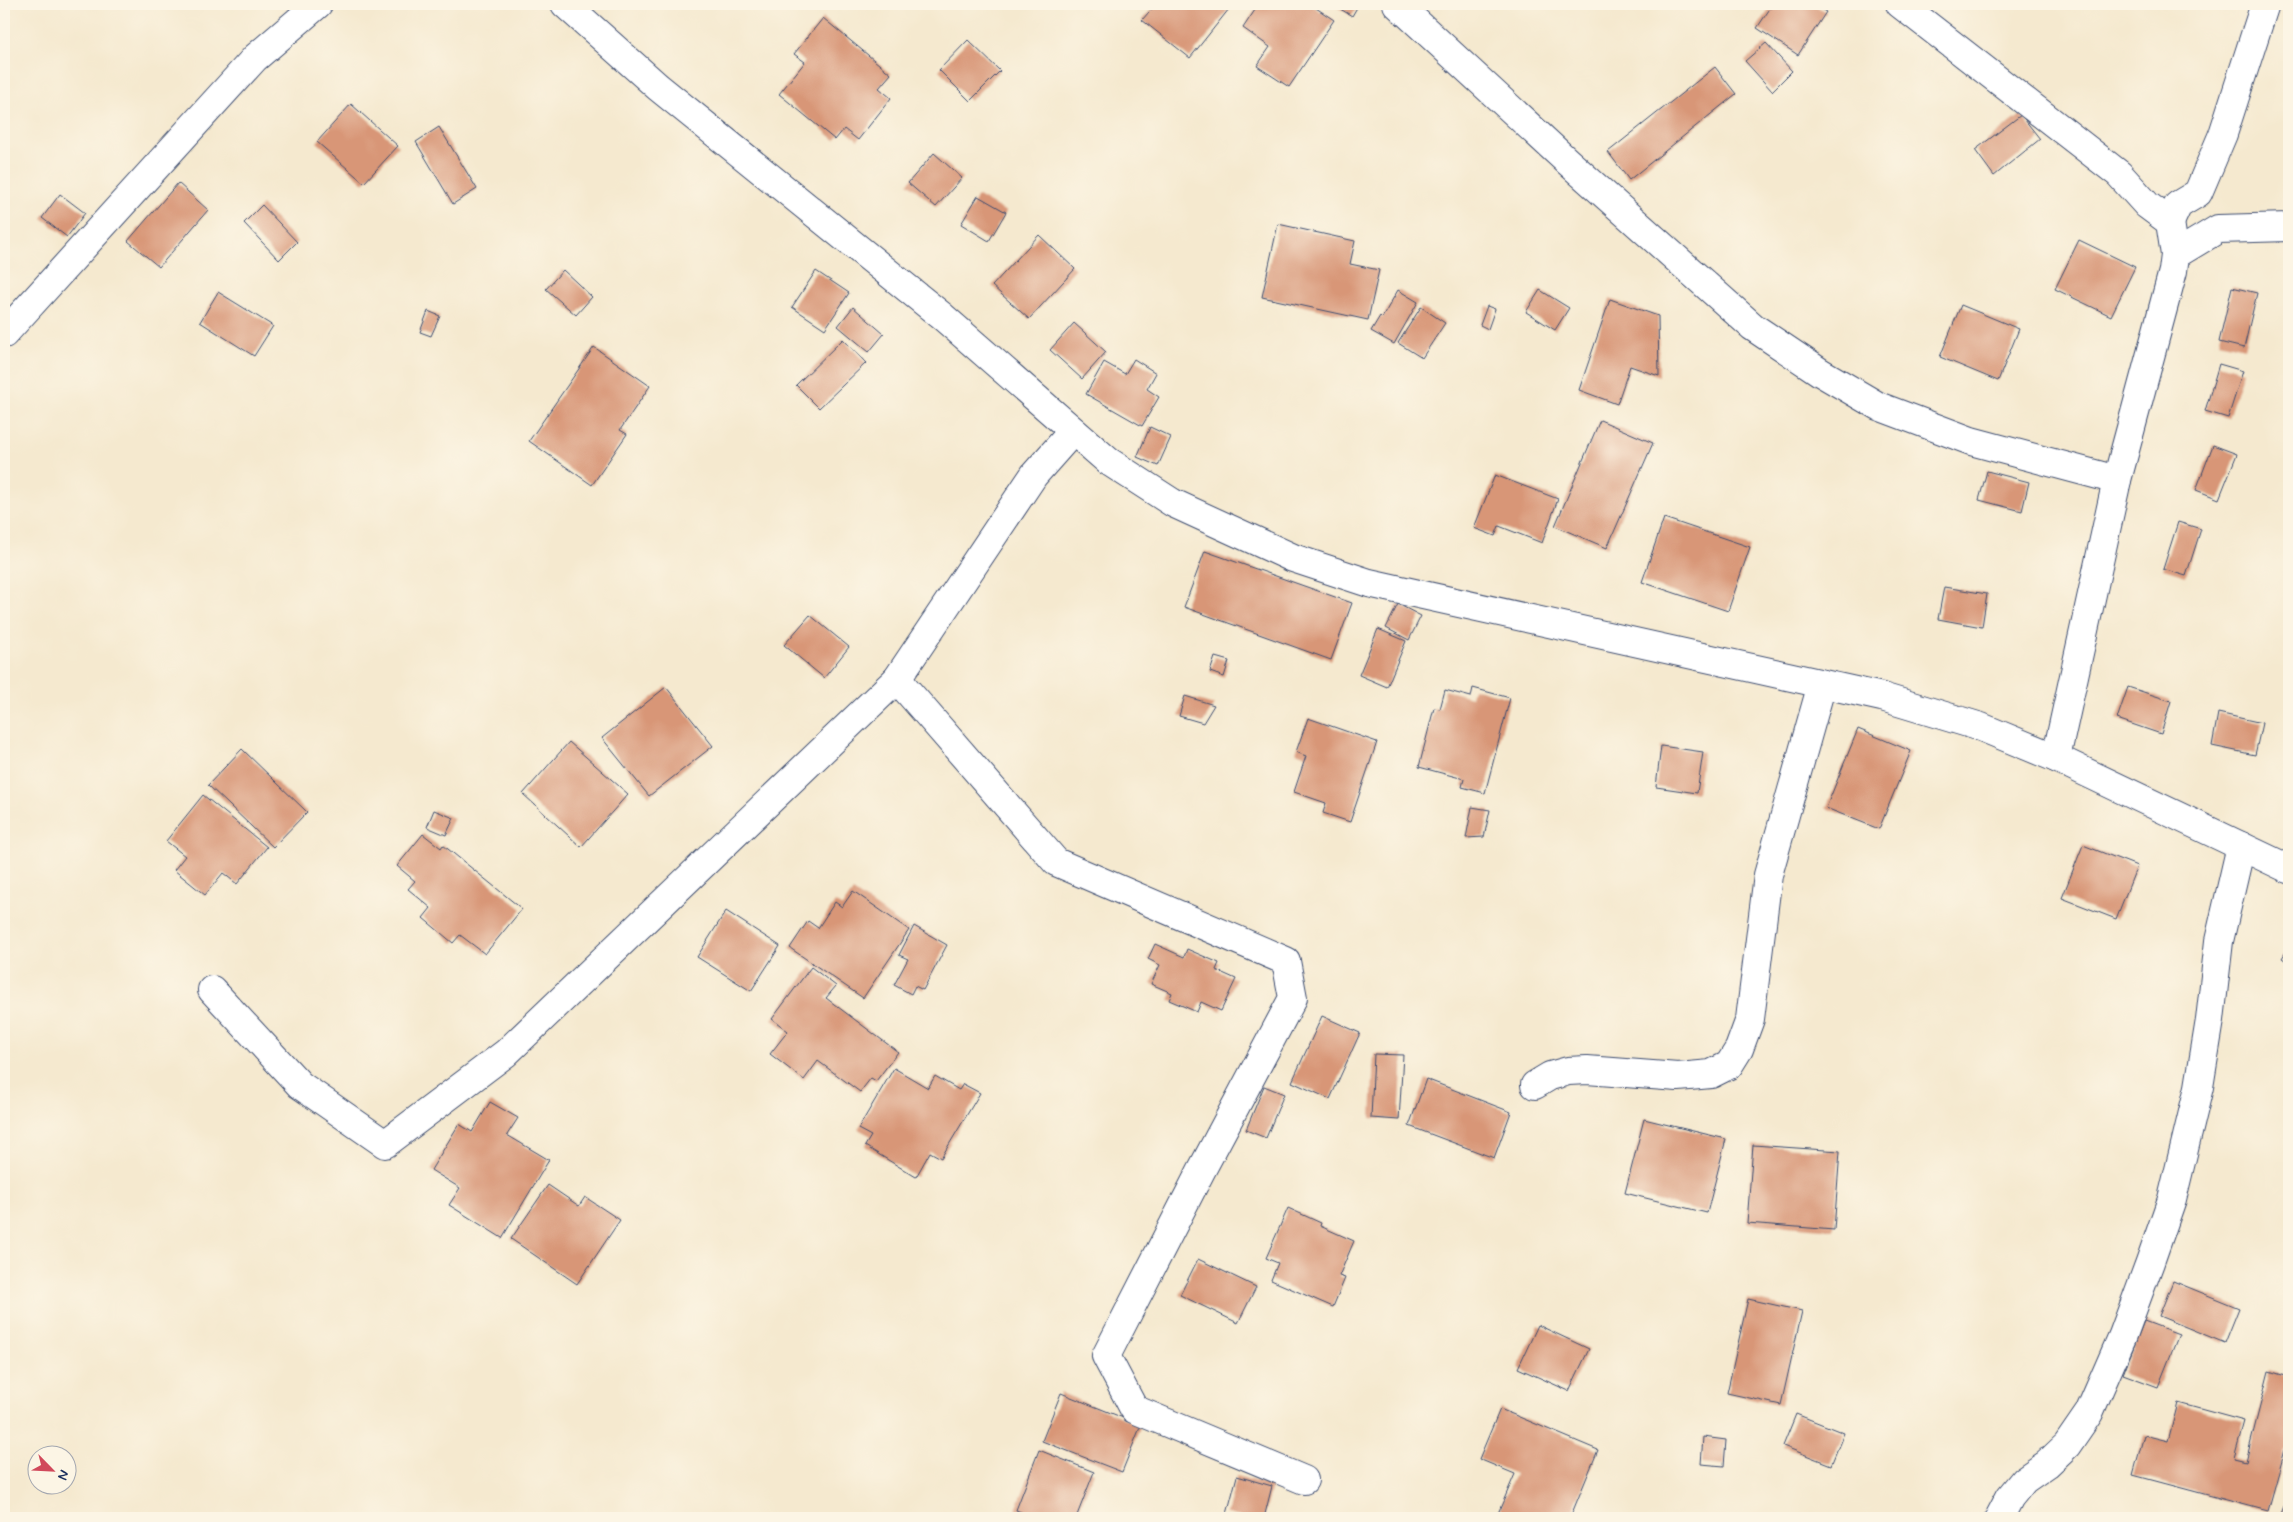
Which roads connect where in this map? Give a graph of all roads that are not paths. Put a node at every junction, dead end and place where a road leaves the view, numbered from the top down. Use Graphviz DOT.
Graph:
graph roads {
  1 [pos="318,4"];
  2 [pos="565,4"];
  3 [pos="1396,4"];
  4 [pos="1900,4"];
  5 [pos="2265,4"];
  6 [pos="2198,193"];
  7 [pos="2170,222"];
  8 [pos="2289,227"];
  9 [pos="2218,229"];
  10 [pos="2175,255"];
  11 [pos="4,334"];
  12 [pos="1073,431"];
  13 [pos="2118,480"];
  14 [pos="897,679"];
  15 [pos="1822,684"];
  16 [pos="2056,758"];
  17 [pos="2241,846"];
  18 [pos="2289,869"];
  19 [pos="212,990"];
  20 [pos="1536,1085"];
  21 [pos="1304,1480"];
  22 [pos="1999,1518"];
  1 -- 11 [label="street"];
  2 -- 12 [label="street"];
  3 -- 13 [label="street"];
  4 -- 7 [label="street"];
  5 -- 6 [label="street"];
  6 -- 7 [label="street"];
  6 -- 9 [label="street"];
  7 -- 10 [label="street"];
  8 -- 9 [label="street"];
  9 -- 10 [label="street"];
  10 -- 13 [label="street"];
  12 -- 14 [label="street"];
  12 -- 15 [label="street"];
  13 -- 16 [label="street"];
  14 -- 19 [label="street"];
  14 -- 21 [label="street"];
  15 -- 16 [label="street"];
  15 -- 20 [label="street"];
  16 -- 17 [label="street"];
  17 -- 18 [label="street"];
  17 -- 22 [label="street"];
}
